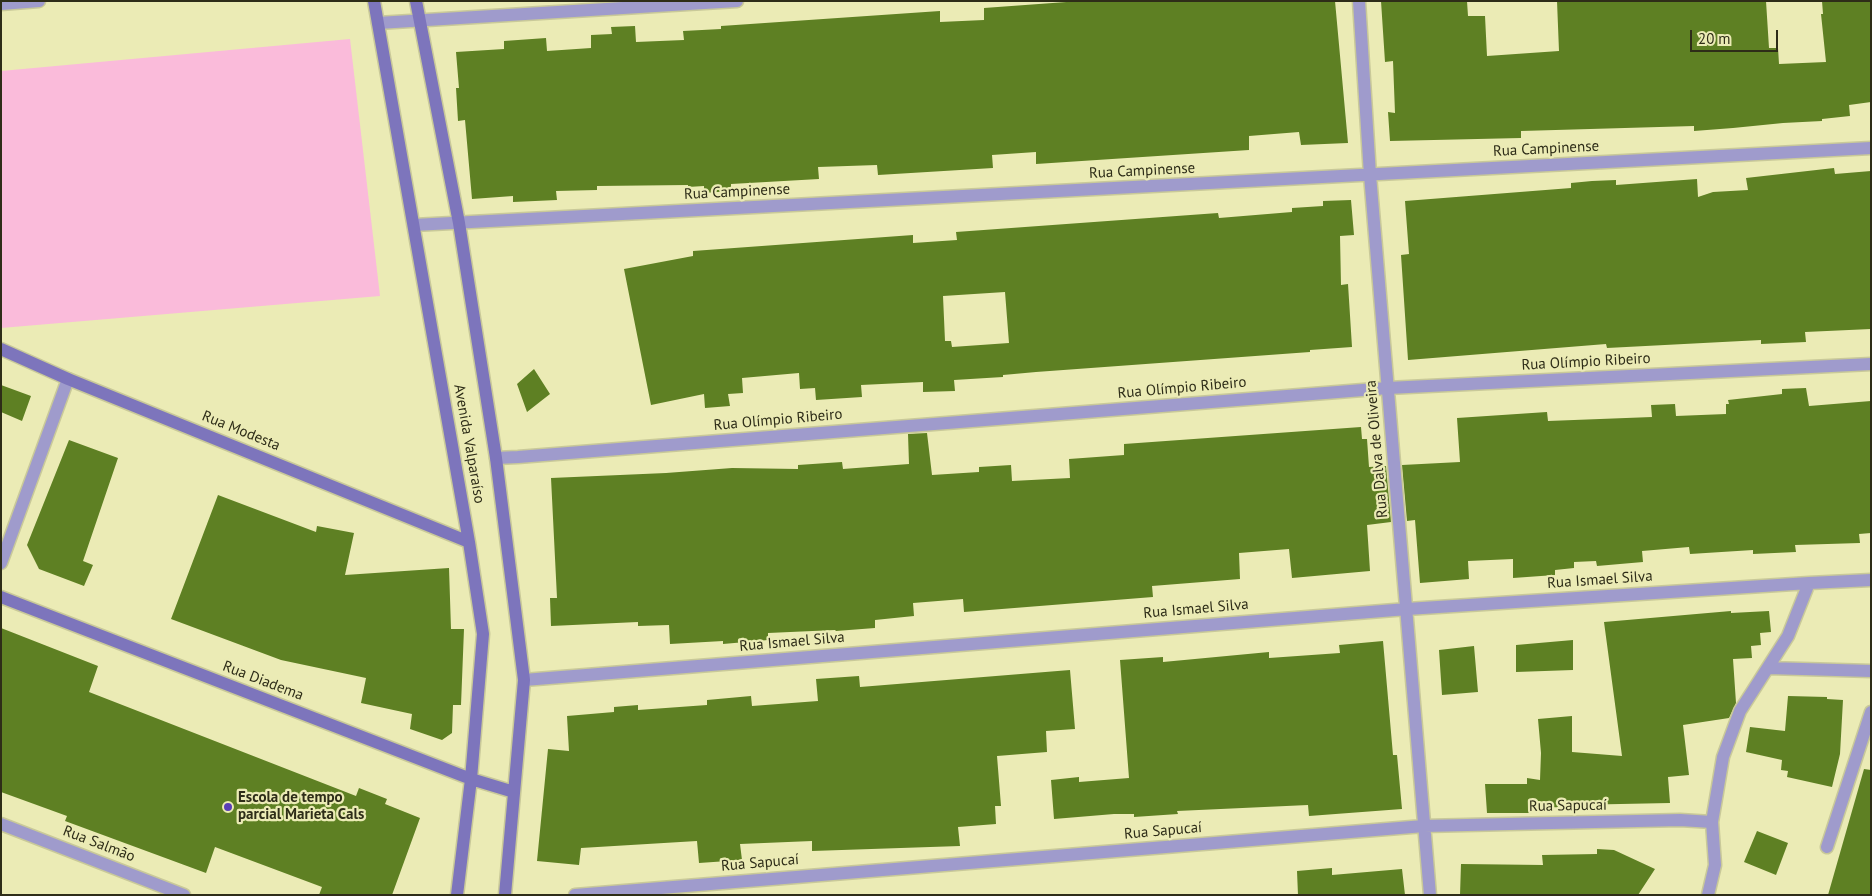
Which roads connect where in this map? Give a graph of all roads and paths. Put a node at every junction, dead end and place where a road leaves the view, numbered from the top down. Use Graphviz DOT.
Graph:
graph roads {
  1 [pos="39,1"];
  2 [pos="374,1"];
  3 [pos="416,1"];
  4 [pos="737,1"];
  5 [pos="1359,1"];
  6 [pos="1,4"];
  7 [pos="419,20"];
  8 [pos="378,24"];
  9 [pos="1871,148"];
  10 [pos="1370,175"];
  11 [pos="459,223"];
  12 [pos="414,225"];
  13 [pos="1,349"];
  14 [pos="1871,364"];
  15 [pos="68,379"];
  16 [pos="1388,388"];
  17 [pos="496,458"];
  18 [pos="469,542"];
  19 [pos="1,563"];
  20 [pos="1871,580"];
  21 [pos="1809,583"];
  22 [pos="1,597"];
  23 [pos="1407,609"];
  24 [pos="1768,668"];
  25 [pos="1871,671"];
  26 [pos="524,680"];
  27 [pos="1871,712"];
  28 [pos="471,779"];
  29 [pos="514,792"];
  30 [pos="1712,822"];
  31 [pos="1,824"];
  32 [pos="1424,826"];
  33 [pos="1827,847"];
  34 [pos="184,895"];
  35 [pos="456,895"];
  36 [pos="505,895"];
  37 [pos="575,895"];
  38 [pos="1430,895"];
  39 [pos="1708,895"];
  1 -- 6 [label="street"];
  2 -- 8 [label="main road, Avenida Valparaíso"];
  3 -- 7 [label="main road, Avenida Valparaíso"];
  4 -- 7 [label="street"];
  5 -- 10 [label="street, Rua Dalva de Oliveira"];
  7 -- 8 [label="street"];
  7 -- 11 [label="main road, Avenida Valparaíso"];
  8 -- 12 [label="main road, Avenida Valparaíso"];
  9 -- 10 [label="street, Rua Campinense"];
  10 -- 11 [label="street, Rua Campinense"];
  10 -- 16 [label="street, Rua Dalva de Oliveira"];
  11 -- 12 [label="street, Rua Campinense"];
  11 -- 17 [label="main road, Avenida Valparaíso"];
  12 -- 18 [label="main road, Avenida Valparaíso"];
  13 -- 15 [label="main road, Rua Modesta"];
  14 -- 16 [label="street, Rua Olímpio Ribeiro"];
  15 -- 18 [label="main road, Rua Modesta"];
  15 -- 19 [label="street"];
  16 -- 17 [label="street, Rua Olímpio Ribeiro"];
  16 -- 23 [label="street, Rua Dalva de Oliveira"];
  17 -- 26 [label="main road, Avenida Valparaíso"];
  18 -- 28 [label="main road, Avenida Valparaíso"];
  20 -- 21 [label="street, Rua Ismael Silva"];
  21 -- 23 [label="street, Rua Ismael Silva"];
  21 -- 24 [label="street"];
  22 -- 28 [label="main road, Rua Diadema"];
  23 -- 26 [label="street, Rua Ismael Silva"];
  23 -- 32 [label="street, Rua Dalva de Oliveira"];
  24 -- 25 [label="street"];
  24 -- 30 [label="street"];
  26 -- 29 [label="main road, Avenida Valparaíso"];
  27 -- 33 [label="street"];
  28 -- 29 [label="main road, Rua Diadema"];
  28 -- 35 [label="main road, Avenida Valparaíso"];
  29 -- 36 [label="main road, Avenida Valparaíso"];
  30 -- 32 [label="street, Rua Sapucaí"];
  30 -- 39 [label="street"];
  31 -- 34 [label="street, Rua Salmão"];
  32 -- 37 [label="street, Rua Sapucaí"];
  32 -- 38 [label="street, Rua Dalva de Oliveira"];
}
